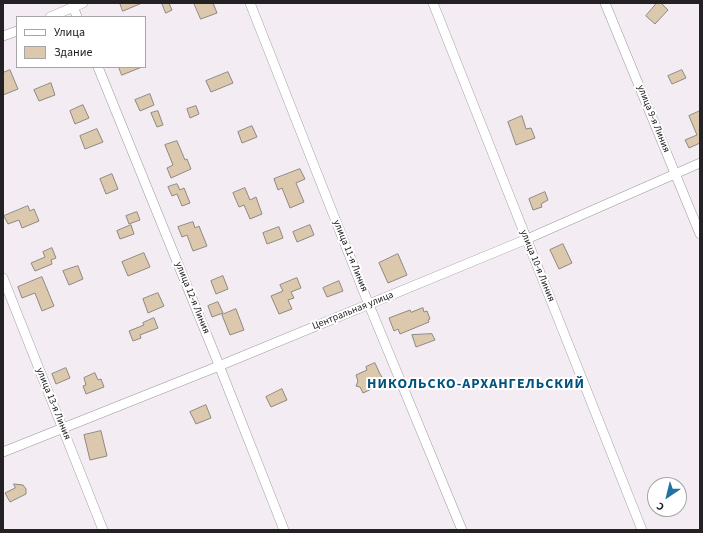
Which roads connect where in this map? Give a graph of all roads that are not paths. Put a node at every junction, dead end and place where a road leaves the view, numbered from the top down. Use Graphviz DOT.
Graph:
graph roads {
  1 [pos="83,3"];
  2 [pos="250,3"];
  3 [pos="433,3"];
  4 [pos="605,3"];
  5 [pos="72,5"];
  6 [pos="52,16"];
  7 [pos="77,16"];
  8 [pos="16,31"];
  9 [pos="3,36"];
  10 [pos="98,68"];
  11 [pos="700,163"];
  12 [pos="675,174"];
  13 [pos="700,234"];
  14 [pos="527,239"];
  15 [pos="3,278"];
  16 [pos="369,304"];
  17 [pos="219,366"];
  18 [pos="62,429"];
  19 [pos="3,452"];
  20 [pos="103,530"];
  21 [pos="284,530"];
  22 [pos="462,530"];
  23 [pos="642,530"];
  1 -- 5 [label="street"];
  2 -- 16 [label="street, улица 11-я Линия"];
  3 -- 14 [label="street, улица 10-я Линия"];
  4 -- 12 [label="street, улица 9-я Линия"];
  5 -- 6 [label="street"];
  5 -- 7 [label="street"];
  8 -- 9 [label="street"];
  10 -- 17 [label="street, улица 12-я Линия"];
  11 -- 12 [label="street, Центральная улица"];
  12 -- 13 [label="street, улица 9-я Линия"];
  12 -- 14 [label="street, Центральная улица"];
  14 -- 16 [label="street, Центральная улица"];
  14 -- 23 [label="street, улица 10-я Линия"];
  15 -- 18 [label="street, улица 13-я Линия"];
  16 -- 17 [label="street, Центральная улица"];
  16 -- 22 [label="street, улица 11-я Линия"];
  17 -- 18 [label="street, Центральная улица"];
  17 -- 21 [label="street, улица 12-я Линия"];
  18 -- 19 [label="street, Центральная улица"];
  18 -- 20 [label="street, улица 13-я Линия"];
}
